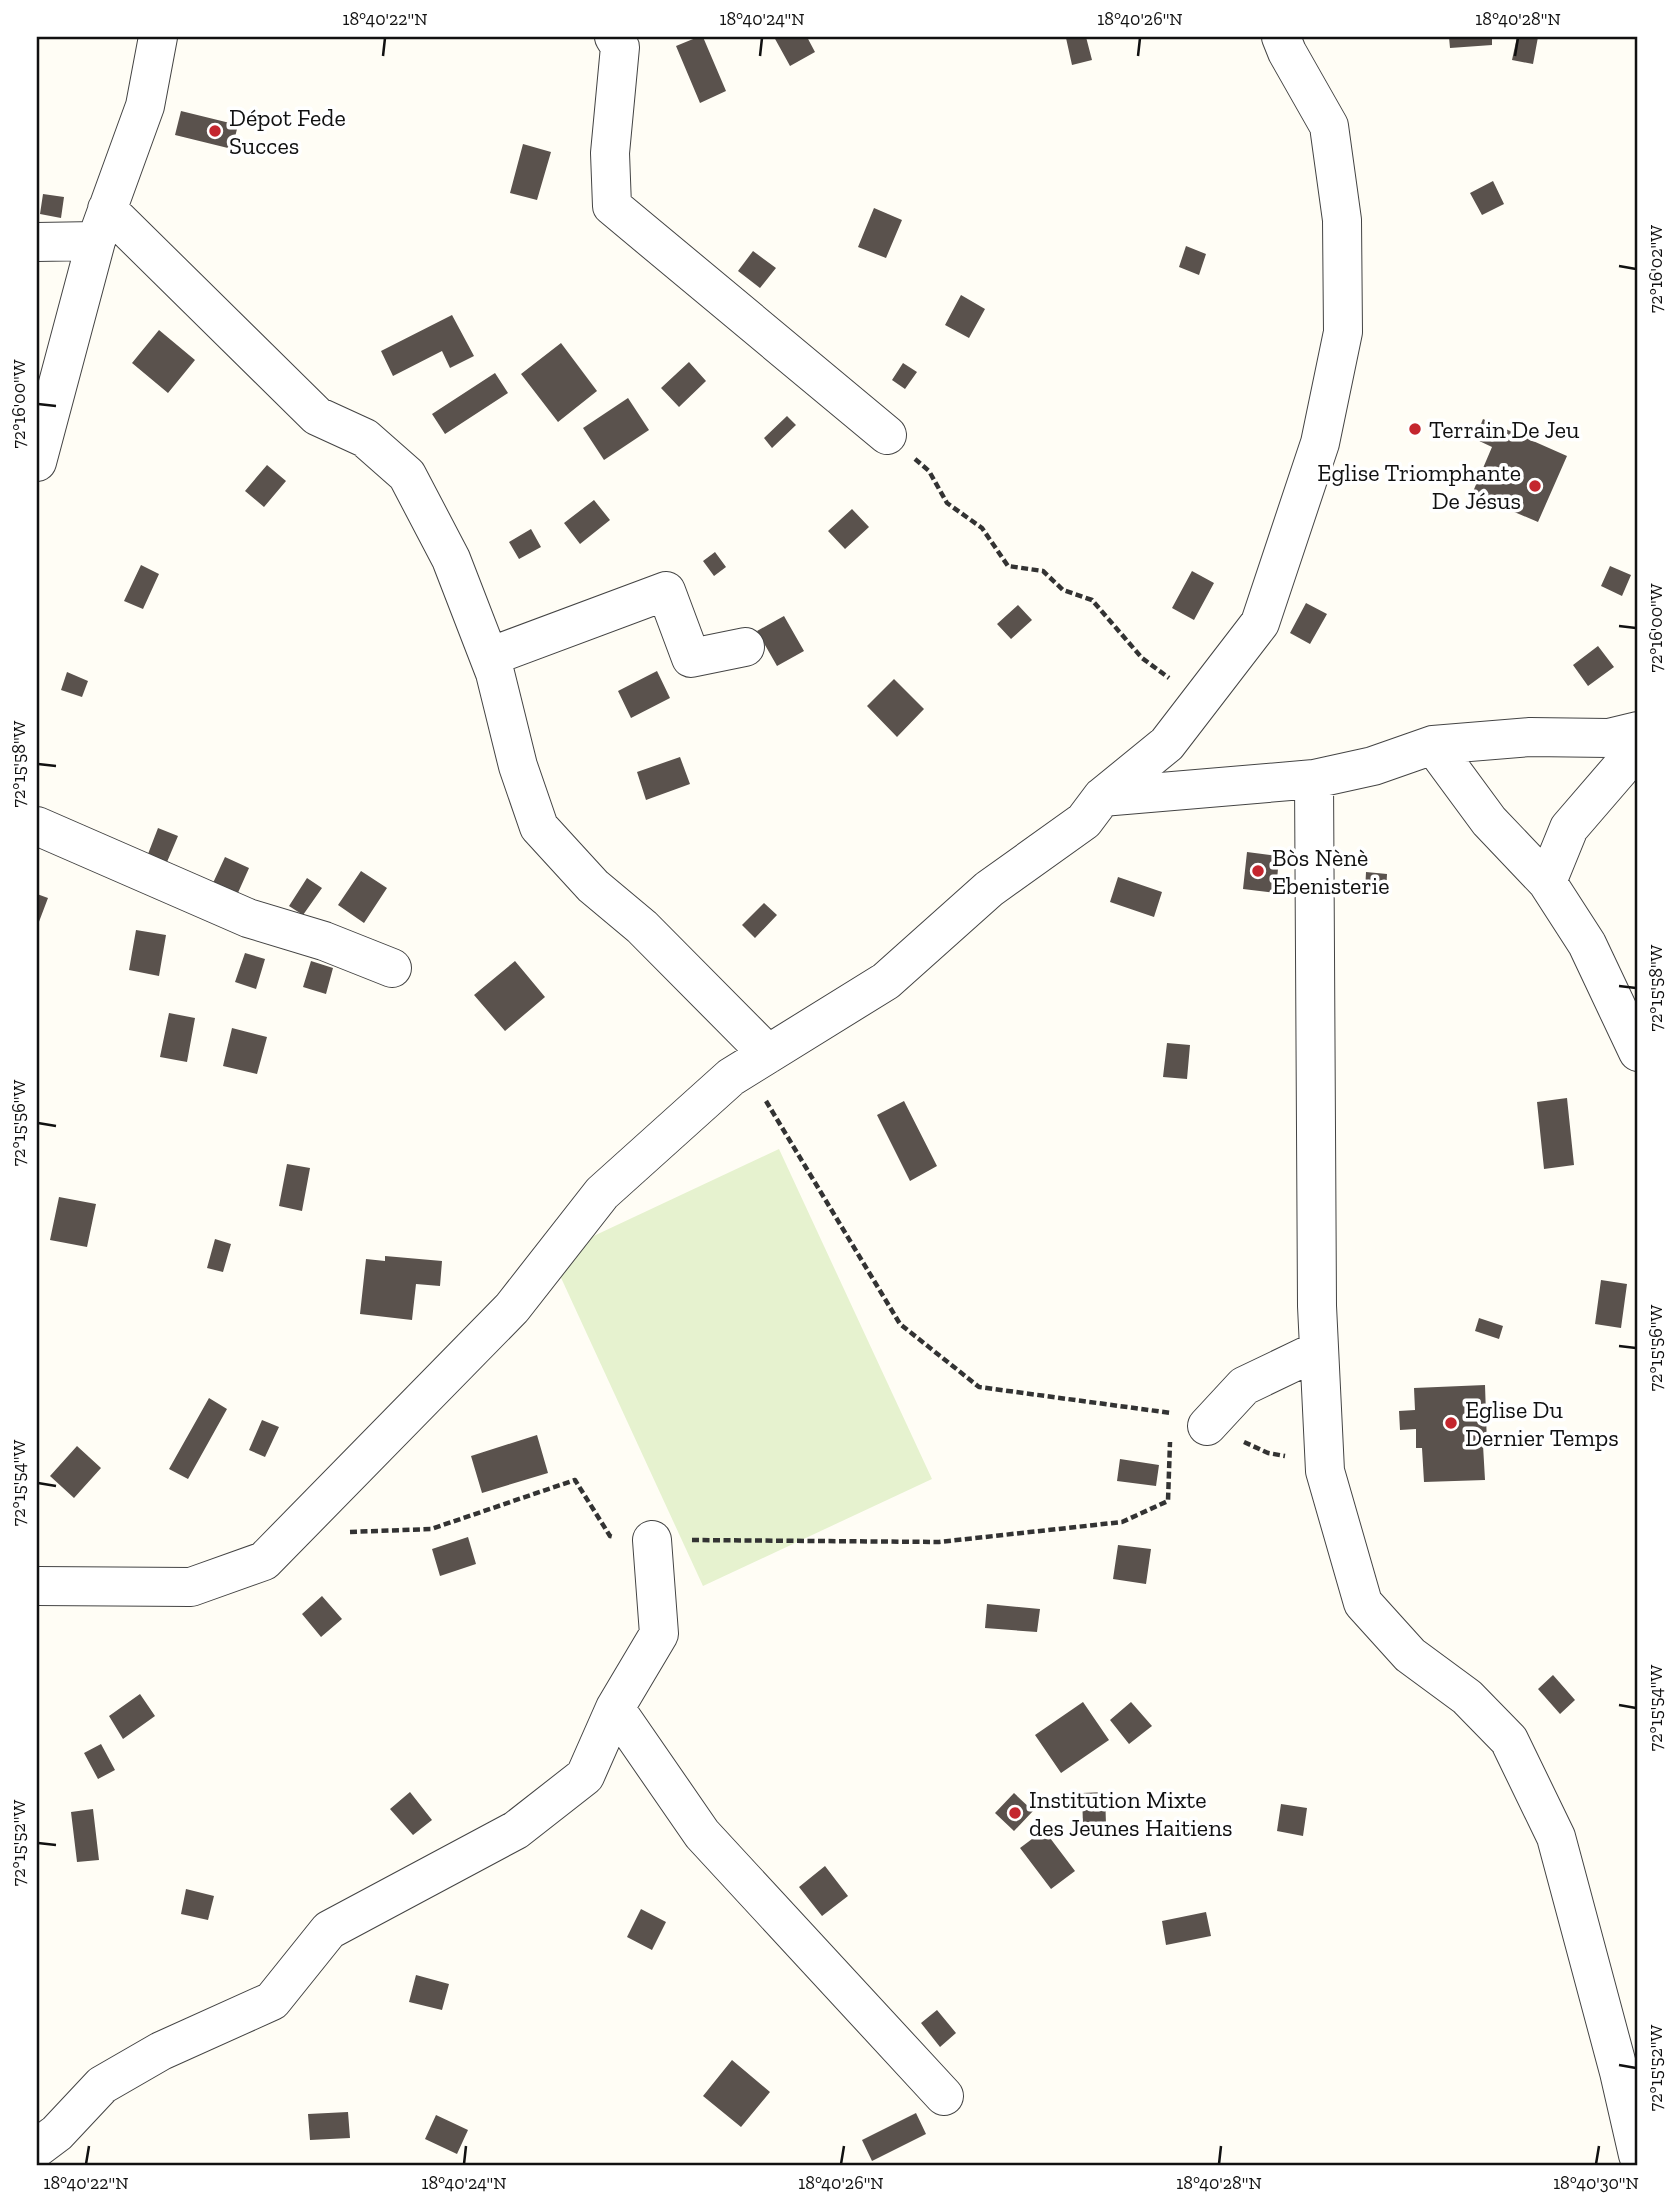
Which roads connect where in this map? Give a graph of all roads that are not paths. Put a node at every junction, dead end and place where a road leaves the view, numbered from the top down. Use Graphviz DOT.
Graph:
graph roads {
  1 [pos="158,37"];
  2 [pos="614,37"];
  3 [pos="1281,37"];
  4 [pos="101,225"];
  5 [pos="37,242"];
  6 [pos="887,435"];
  7 [pos="37,462"];
  8 [pos="745,647"];
  9 [pos="489,657"];
  10 [pos="1638,731"];
  11 [pos="1433,745"];
  12 [pos="1638,753"];
  13 [pos="1314,779"];
  14 [pos="1102,797"];
  15 [pos="37,826"];
  16 [pos="1547,882"];
  17 [pos="392,968"];
  18 [pos="1638,1052"];
  19 [pos="757,1061"];
  20 [pos="1319,1350"];
  21 [pos="1183,1422"];
  22 [pos="652,1540"];
  23 [pos="37,1586"];
  24 [pos="615,1708"];
  25 [pos="944,2096"];
  26 [pos="37,2148"];
  27 [pos="1638,2155"];
  1 -- 4 [label="street"];
  2 -- 6 [label="street"];
  3 -- 14 [label="street"];
  4 -- 5 [label="street"];
  4 -- 7 [label="street"];
  4 -- 9 [label="street"];
  8 -- 9 [label="street"];
  9 -- 19 [label="street"];
  10 -- 11 [label="street"];
  11 -- 13 [label="street"];
  11 -- 16 [label="street"];
  12 -- 16 [label="street"];
  13 -- 14 [label="street"];
  13 -- 20 [label="street"];
  14 -- 19 [label="street"];
  15 -- 17 [label="street"];
  16 -- 18 [label="street"];
  19 -- 23 [label="street"];
  20 -- 21 [label="street"];
  20 -- 27 [label="street"];
  22 -- 24 [label="street"];
  24 -- 25 [label="street"];
  24 -- 26 [label="street"];
}
